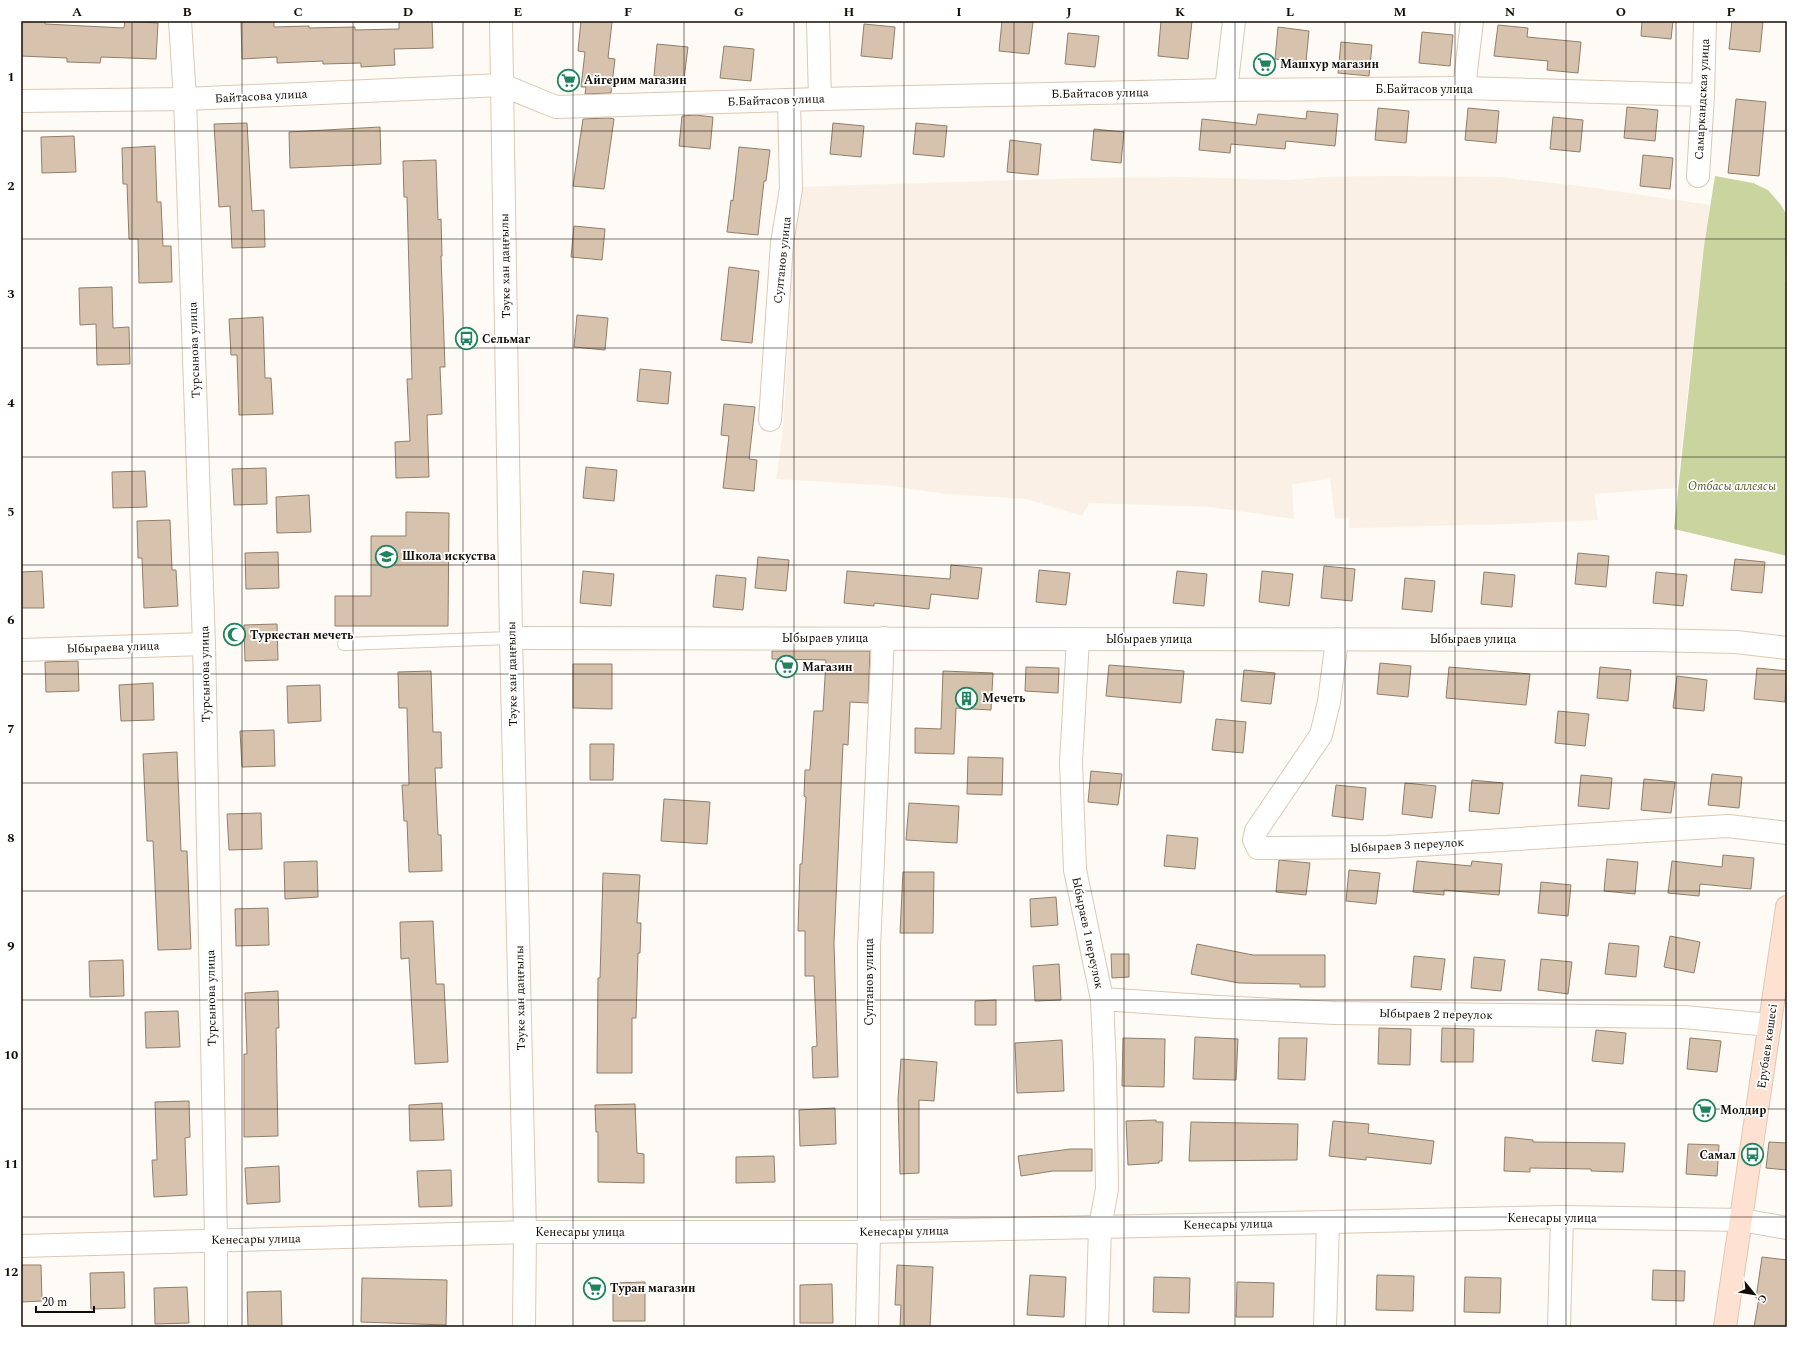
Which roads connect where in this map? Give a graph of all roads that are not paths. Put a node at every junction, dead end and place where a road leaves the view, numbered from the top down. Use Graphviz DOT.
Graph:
graph roads {
  1 [pos="180,21"];
  2 [pos="501,21"];
  3 [pos="818,21"];
  4 [pos="1234,21"];
  5 [pos="1472,21"];
  6 [pos="1705,21"];
  7 [pos="502,85"];
  8 [pos="1464,88"];
  9 [pos="1226,90"];
  10 [pos="1703,95"];
  11 [pos="185,99"];
  12 [pos="820,99"];
  13 [pos="789,100"];
  14 [pos="21,101"];
  15 [pos="1698,176"];
  16 [pos="770,420"];
  17 [pos="511,638"];
  18 [pos="883,638"];
  19 [pos="1078,639"];
  20 [pos="1337,639"];
  21 [pos="204,644"];
  22 [pos="344,644"];
  23 [pos="1787,648"];
  24 [pos="21,650"];
  25 [pos="1787,833"];
  26 [pos="1787,907"];
  27 [pos="1102,999"];
  28 [pos="1770,1025"];
  29 [pos="1562,1217"];
  30 [pos="1741,1220"];
  31 [pos="1328,1222"];
  32 [pos="1100,1227"];
  33 [pos="1787,1228"];
  34 [pos="525,1232"];
  35 [pos="869,1232"];
  36 [pos="216,1240"];
  37 [pos="21,1246"];
  38 [pos="216,1327"];
  39 [pos="524,1327"];
  40 [pos="866,1327"];
  41 [pos="1097,1327"];
  42 [pos="1325,1327"];
  43 [pos="1559,1327"];
  44 [pos="1725,1327"];
  1 -- 11 [label="street, Турсынова улица"];
  2 -- 7 [label="street, Тәуке хан даңғылы"];
  3 -- 12 [label="street"];
  4 -- 9 [label="street"];
  5 -- 8 [label="street"];
  6 -- 10 [label="street, Самаркандская улица"];
  7 -- 11 [label="street, Байтасова улица"];
  7 -- 13 [label="street, Б.Байтасов улица"];
  7 -- 17 [label="street, Тәуке хан даңғылы"];
  8 -- 9 [label="street, Б.Байтасов улица"];
  8 -- 10 [label="street, Б.Байтасов улица"];
  9 -- 12 [label="street, Б.Байтасов улица"];
  10 -- 15 [label="street, Самаркандская улица"];
  11 -- 14 [label="street, Байтасова улица"];
  11 -- 21 [label="street, Турсынова улица"];
  12 -- 13 [label="street, Б.Байтасов улица"];
  13 -- 16 [label="street, Султанов улица"];
  17 -- 18 [label="street, Ыбыраев улица"];
  17 -- 22 [label="lane"];
  17 -- 34 [label="street, Тәуке хан даңғылы"];
  18 -- 19 [label="street, Ыбыраев улица"];
  18 -- 35 [label="street, Султанов улица"];
  19 -- 20 [label="street, Ыбыраев улица"];
  19 -- 27 [label="street, Ыбыраев 1 переулок"];
  20 -- 23 [label="street, Ыбыраев улица"];
  20 -- 25 [label="street, Ыбыраев 3 переулок"];
  21 -- 24 [label="street, Ыбыраева улица"];
  21 -- 36 [label="street, Турсынова улица"];
  26 -- 28 [label="main road, Ерубаев көшесі"];
  27 -- 28 [label="street, Ыбыраев 2 переулок"];
  27 -- 32 [label="street, Ыбыраев 1 переулок"];
  28 -- 30 [label="main road, Ерубаев көшесі"];
  29 -- 30 [label="street, Кенесары улица"];
  29 -- 31 [label="street, Кенесары улица"];
  29 -- 43 [label="street"];
  30 -- 33 [label="street, Кенесары улица"];
  30 -- 44 [label="main road, Ерубаев көшесі"];
  31 -- 32 [label="street, Кенесары улица"];
  31 -- 42 [label="street"];
  32 -- 35 [label="street, Кенесары улица"];
  32 -- 41 [label="street, Ыбыраев 1 переулок"];
  34 -- 35 [label="street, Кенесары улица"];
  34 -- 36 [label="street, Кенесары улица"];
  34 -- 39 [label="street, Тәуке хан даңғылы"];
  35 -- 40 [label="street, Султанов улица"];
  36 -- 37 [label="street, Кенесары улица"];
  36 -- 38 [label="street, Турсынова улица"];
}
